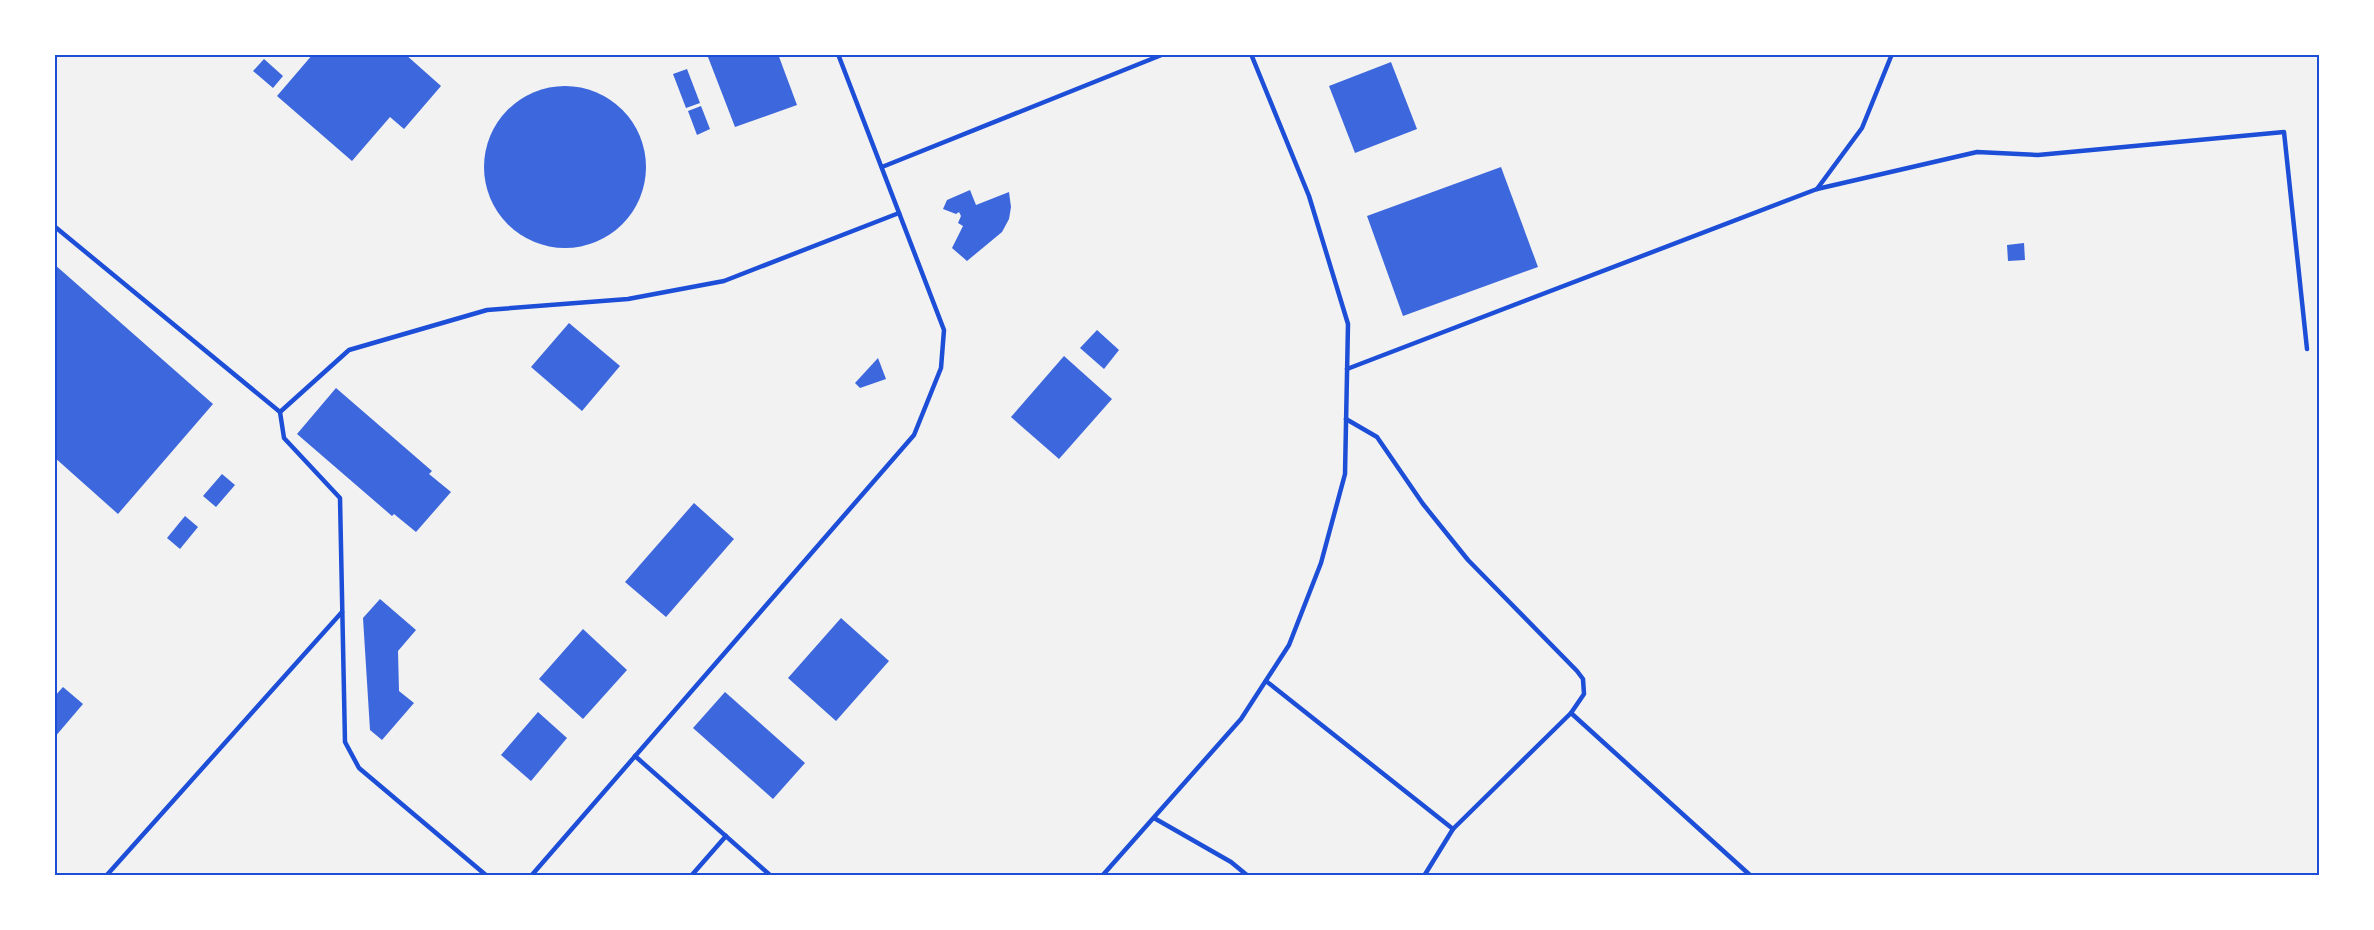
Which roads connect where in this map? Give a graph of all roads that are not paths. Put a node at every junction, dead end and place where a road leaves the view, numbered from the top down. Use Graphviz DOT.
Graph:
graph roads {
  1 [pos="838,54"];
  2 [pos="1164,54"];
  3 [pos="1251,54"];
  4 [pos="1892,54"];
  5 [pos="882,167"];
  6 [pos="1817,189"];
  7 [pos="899,213"];
  8 [pos="54,226"];
  9 [pos="2307,349"];
  10 [pos="1347,369"];
  11 [pos="280,412"];
  12 [pos="1346,419"];
  13 [pos="342,612"];
  14 [pos="1266,681"];
  15 [pos="1571,713"];
  16 [pos="635,756"];
  17 [pos="1154,818"];
  18 [pos="1453,829"];
  19 [pos="726,836"];
  20 [pos="106,876"];
  21 [pos="487,876"];
  22 [pos="531,876"];
  23 [pos="691,876"];
  24 [pos="771,876"];
  25 [pos="1102,876"];
  26 [pos="1248,876"];
  27 [pos="1424,876"];
  28 [pos="1751,876"];
  1 -- 5 [label="lane"];
  2 -- 5 [label="lane"];
  3 -- 10 [label="lane"];
  4 -- 6 [label="lane"];
  5 -- 7 [label="lane"];
  6 -- 9 [label="lane"];
  6 -- 10 [label="lane"];
  7 -- 11 [label="lane"];
  7 -- 16 [label="lane"];
  8 -- 11 [label="lane"];
  10 -- 12 [label="lane"];
  11 -- 13 [label="lane"];
  12 -- 14 [label="lane"];
  12 -- 15 [label="lane"];
  13 -- 20 [label="lane"];
  13 -- 21 [label="lane"];
  14 -- 17 [label="lane"];
  14 -- 18 [label="lane"];
  15 -- 18 [label="lane"];
  15 -- 28 [label="lane"];
  16 -- 19 [label="lane"];
  16 -- 22 [label="lane"];
  17 -- 25 [label="lane"];
  17 -- 26 [label="lane"];
  18 -- 27 [label="lane"];
  19 -- 23 [label="lane"];
  19 -- 24 [label="lane"];
}
